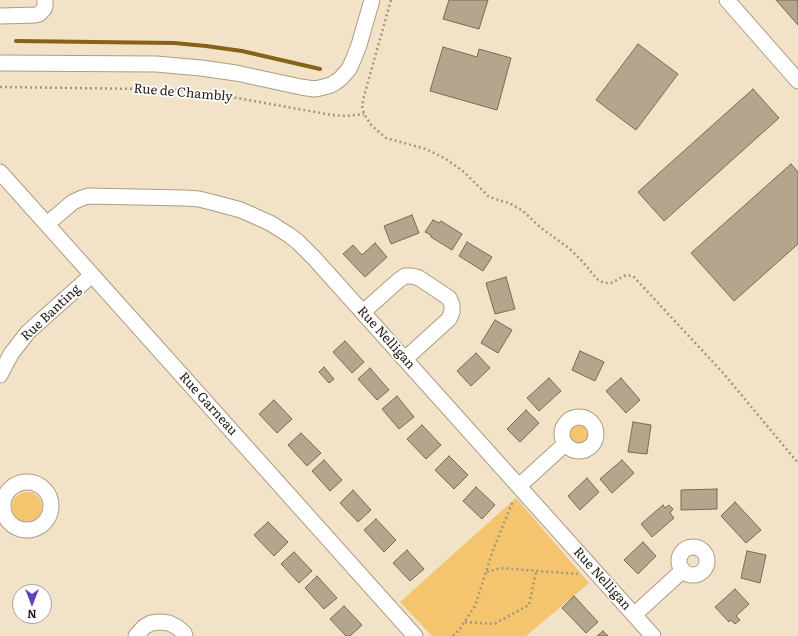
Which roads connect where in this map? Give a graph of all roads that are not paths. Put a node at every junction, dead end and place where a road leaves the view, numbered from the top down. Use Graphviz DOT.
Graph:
graph roads {
  1 [pos="45,0"];
  2 [pos="372,0"];
  3 [pos="727,0"];
  4 [pos="0,16"];
  5 [pos="0,62"];
  6 [pos="798,81"];
  7 [pos="0,172"];
  8 [pos="47,224"];
  9 [pos="92,275"];
  10 [pos="363,312"];
  11 [pos="406,359"];
  12 [pos="0,374"];
  13 [pos="565,444"];
  14 [pos="519,486"];
  15 [pos="682,571"];
  16 [pos="634,615"];
  17 [pos="136,636"];
  18 [pos="185,636"];
  19 [pos="415,636"];
  20 [pos="653,636"];
  1 -- 4 [label="street"];
  2 -- 5 [label="street, Rue de Chambly"];
  3 -- 6 [label="street"];
  7 -- 8 [label="street, Rue Garneau"];
  8 -- 9 [label="street, Rue Garneau"];
  8 -- 10 [label="street, Rue Nelligan"];
  9 -- 12 [label="street, Rue Banting"];
  9 -- 19 [label="street, Rue Garneau"];
  10 -- 11 [label="street, Rue Nelligan"];
  10 -- 11 [label="street"];
  11 -- 14 [label="street, Rue Nelligan"];
  13 -- 14 [label="street"];
  14 -- 16 [label="street, Rue Nelligan"];
  15 -- 16 [label="street"];
  16 -- 20 [label="street, Rue Nelligan"];
  17 -- 18 [label="street"];
}
